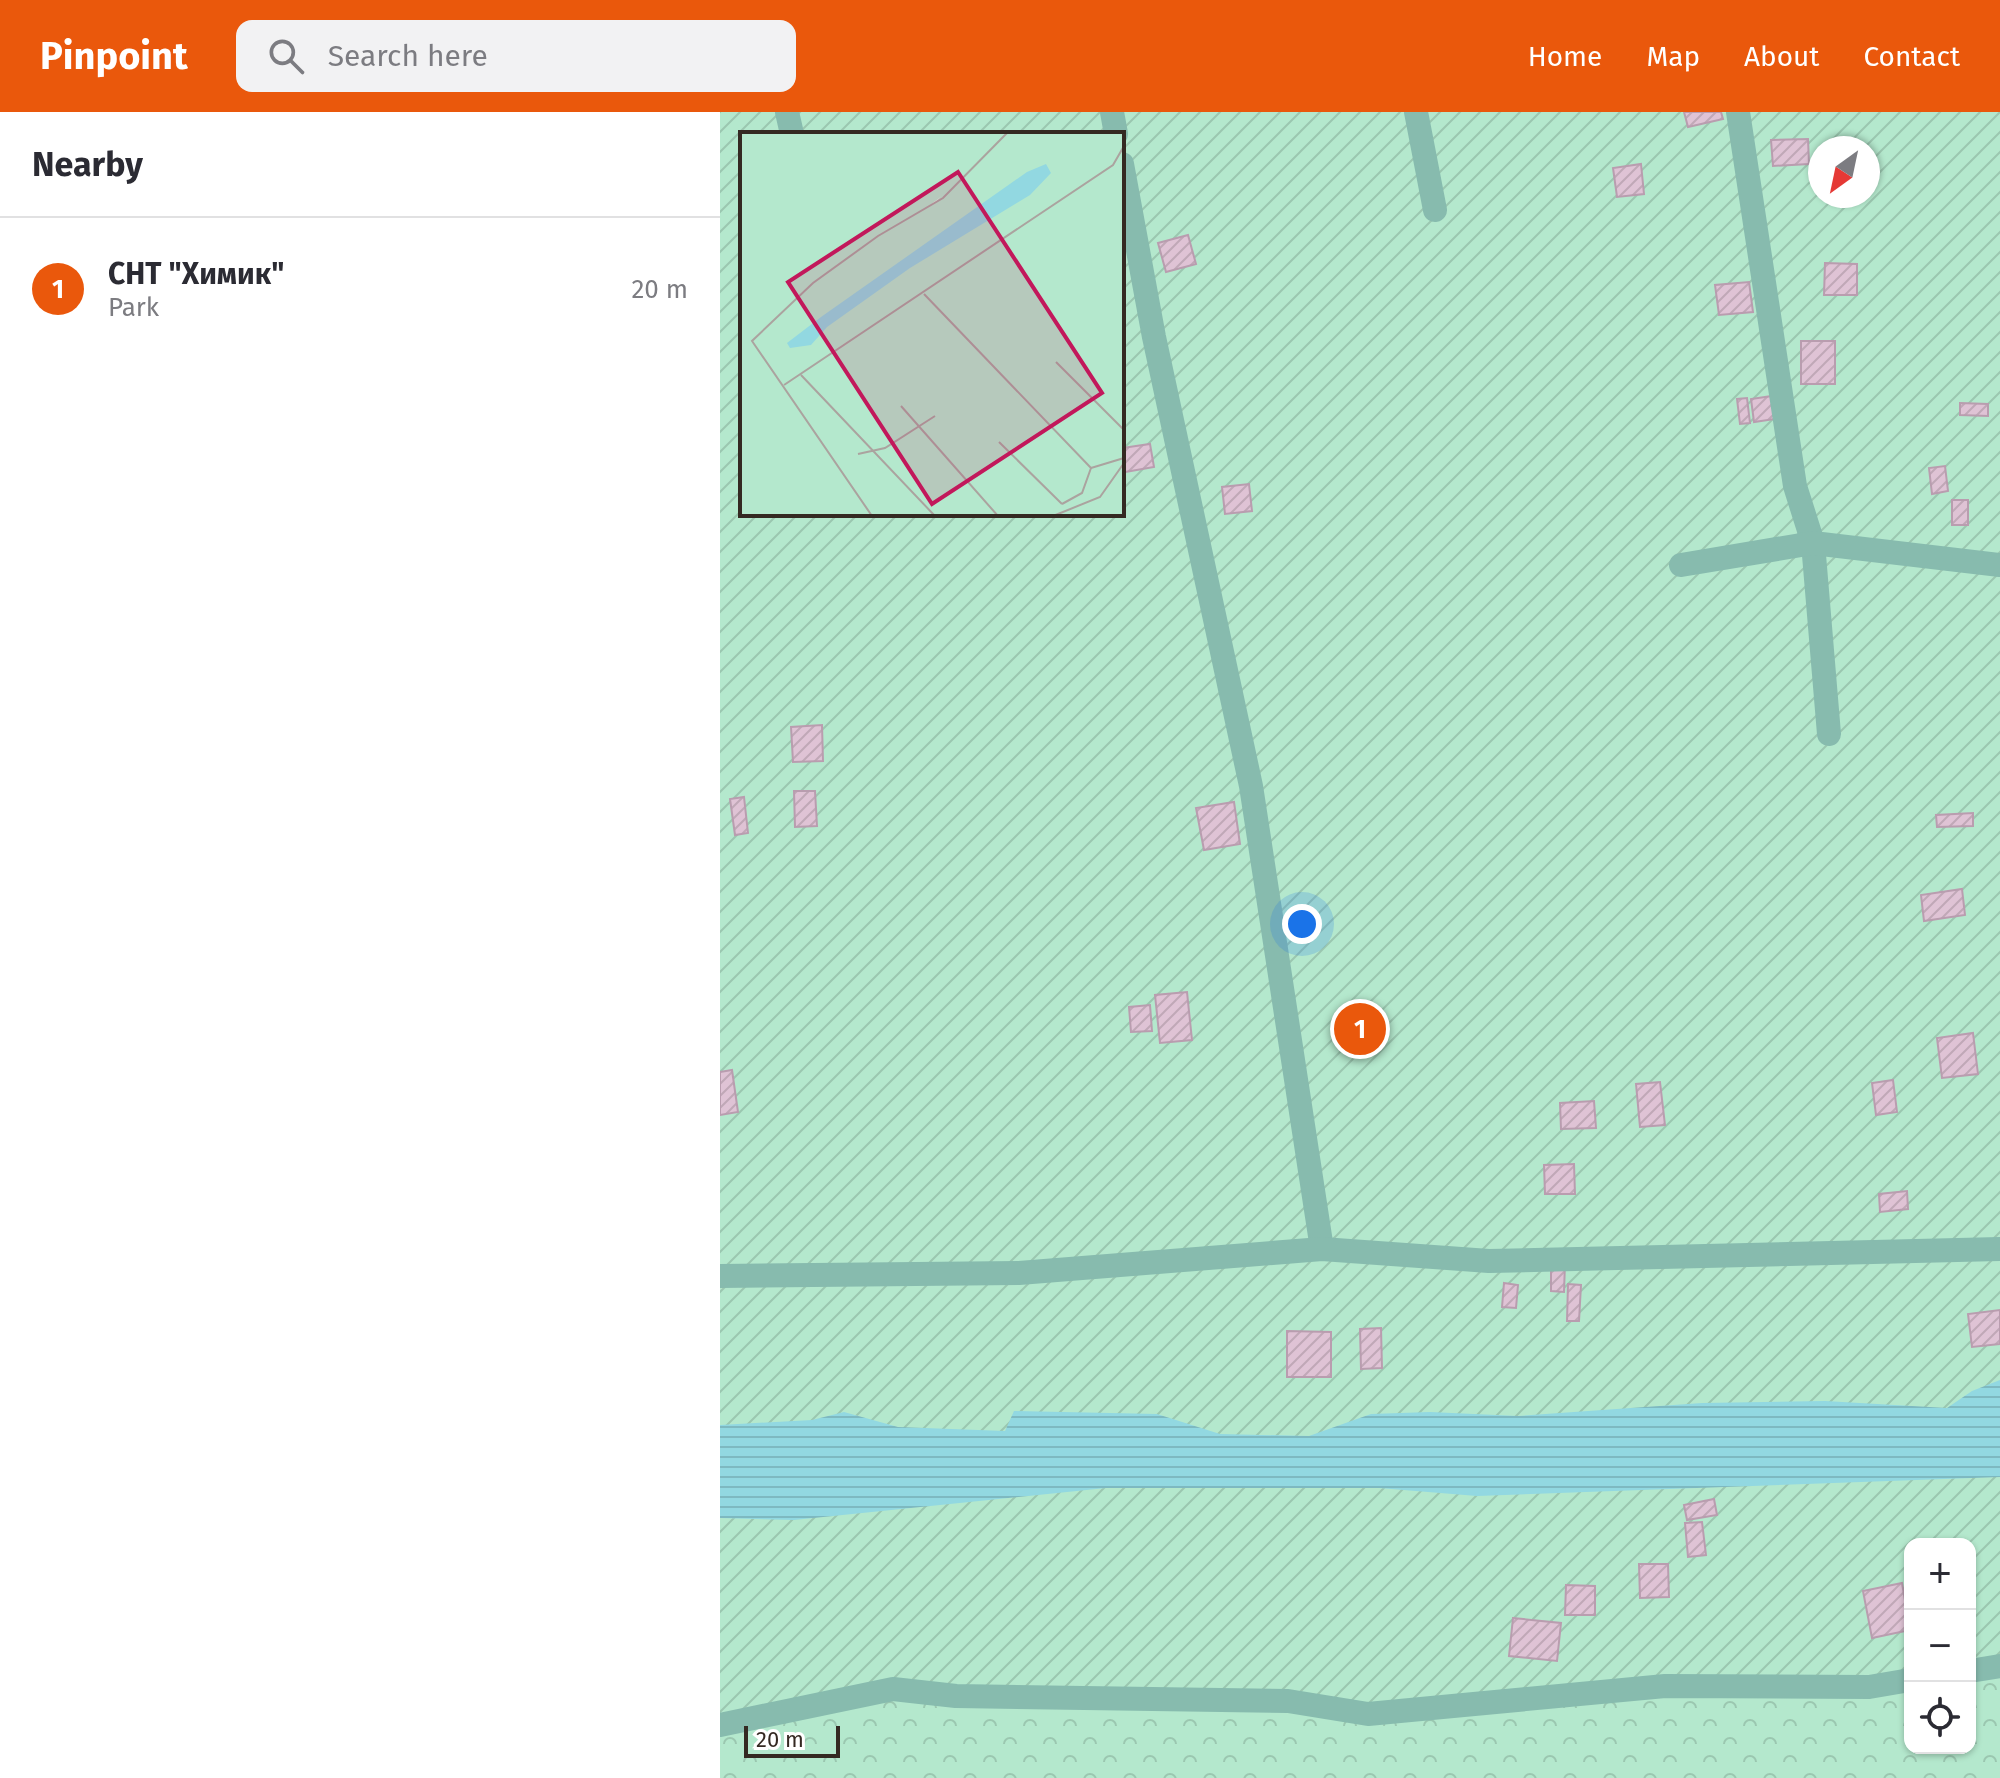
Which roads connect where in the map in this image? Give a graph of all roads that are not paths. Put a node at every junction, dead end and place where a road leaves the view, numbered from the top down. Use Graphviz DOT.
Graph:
graph roads {
  1 [pos="787,112"];
  2 [pos="1112,112"];
  3 [pos="1416,112"];
  4 [pos="1738,112"];
  5 [pos="792,132"];
  6 [pos="1116,132"];
  7 [pos="1124,175"];
  8 [pos="1435,210"];
  9 [pos="1813,543"];
  10 [pos="1681,565"];
  11 [pos="2000,565"];
  12 [pos="1829,734"];
  13 [pos="1322,1249"];
  14 [pos="2000,1249"];
  15 [pos="720,1276"];
  16 [pos="2000,1666"];
  17 [pos="1976,1670"];
  18 [pos="1904,1681"];
  19 [pos="720,1725"];
  1 -- 5 [label="street"];
  2 -- 6 [label="street"];
  3 -- 8 [label="street"];
  4 -- 9 [label="street"];
  7 -- 13 [label="street"];
  9 -- 10 [label="street"];
  9 -- 11 [label="street"];
  9 -- 12 [label="street"];
  13 -- 14 [label="street"];
  13 -- 15 [label="street"];
  16 -- 17 [label="street"];
  18 -- 19 [label="street"];
}
